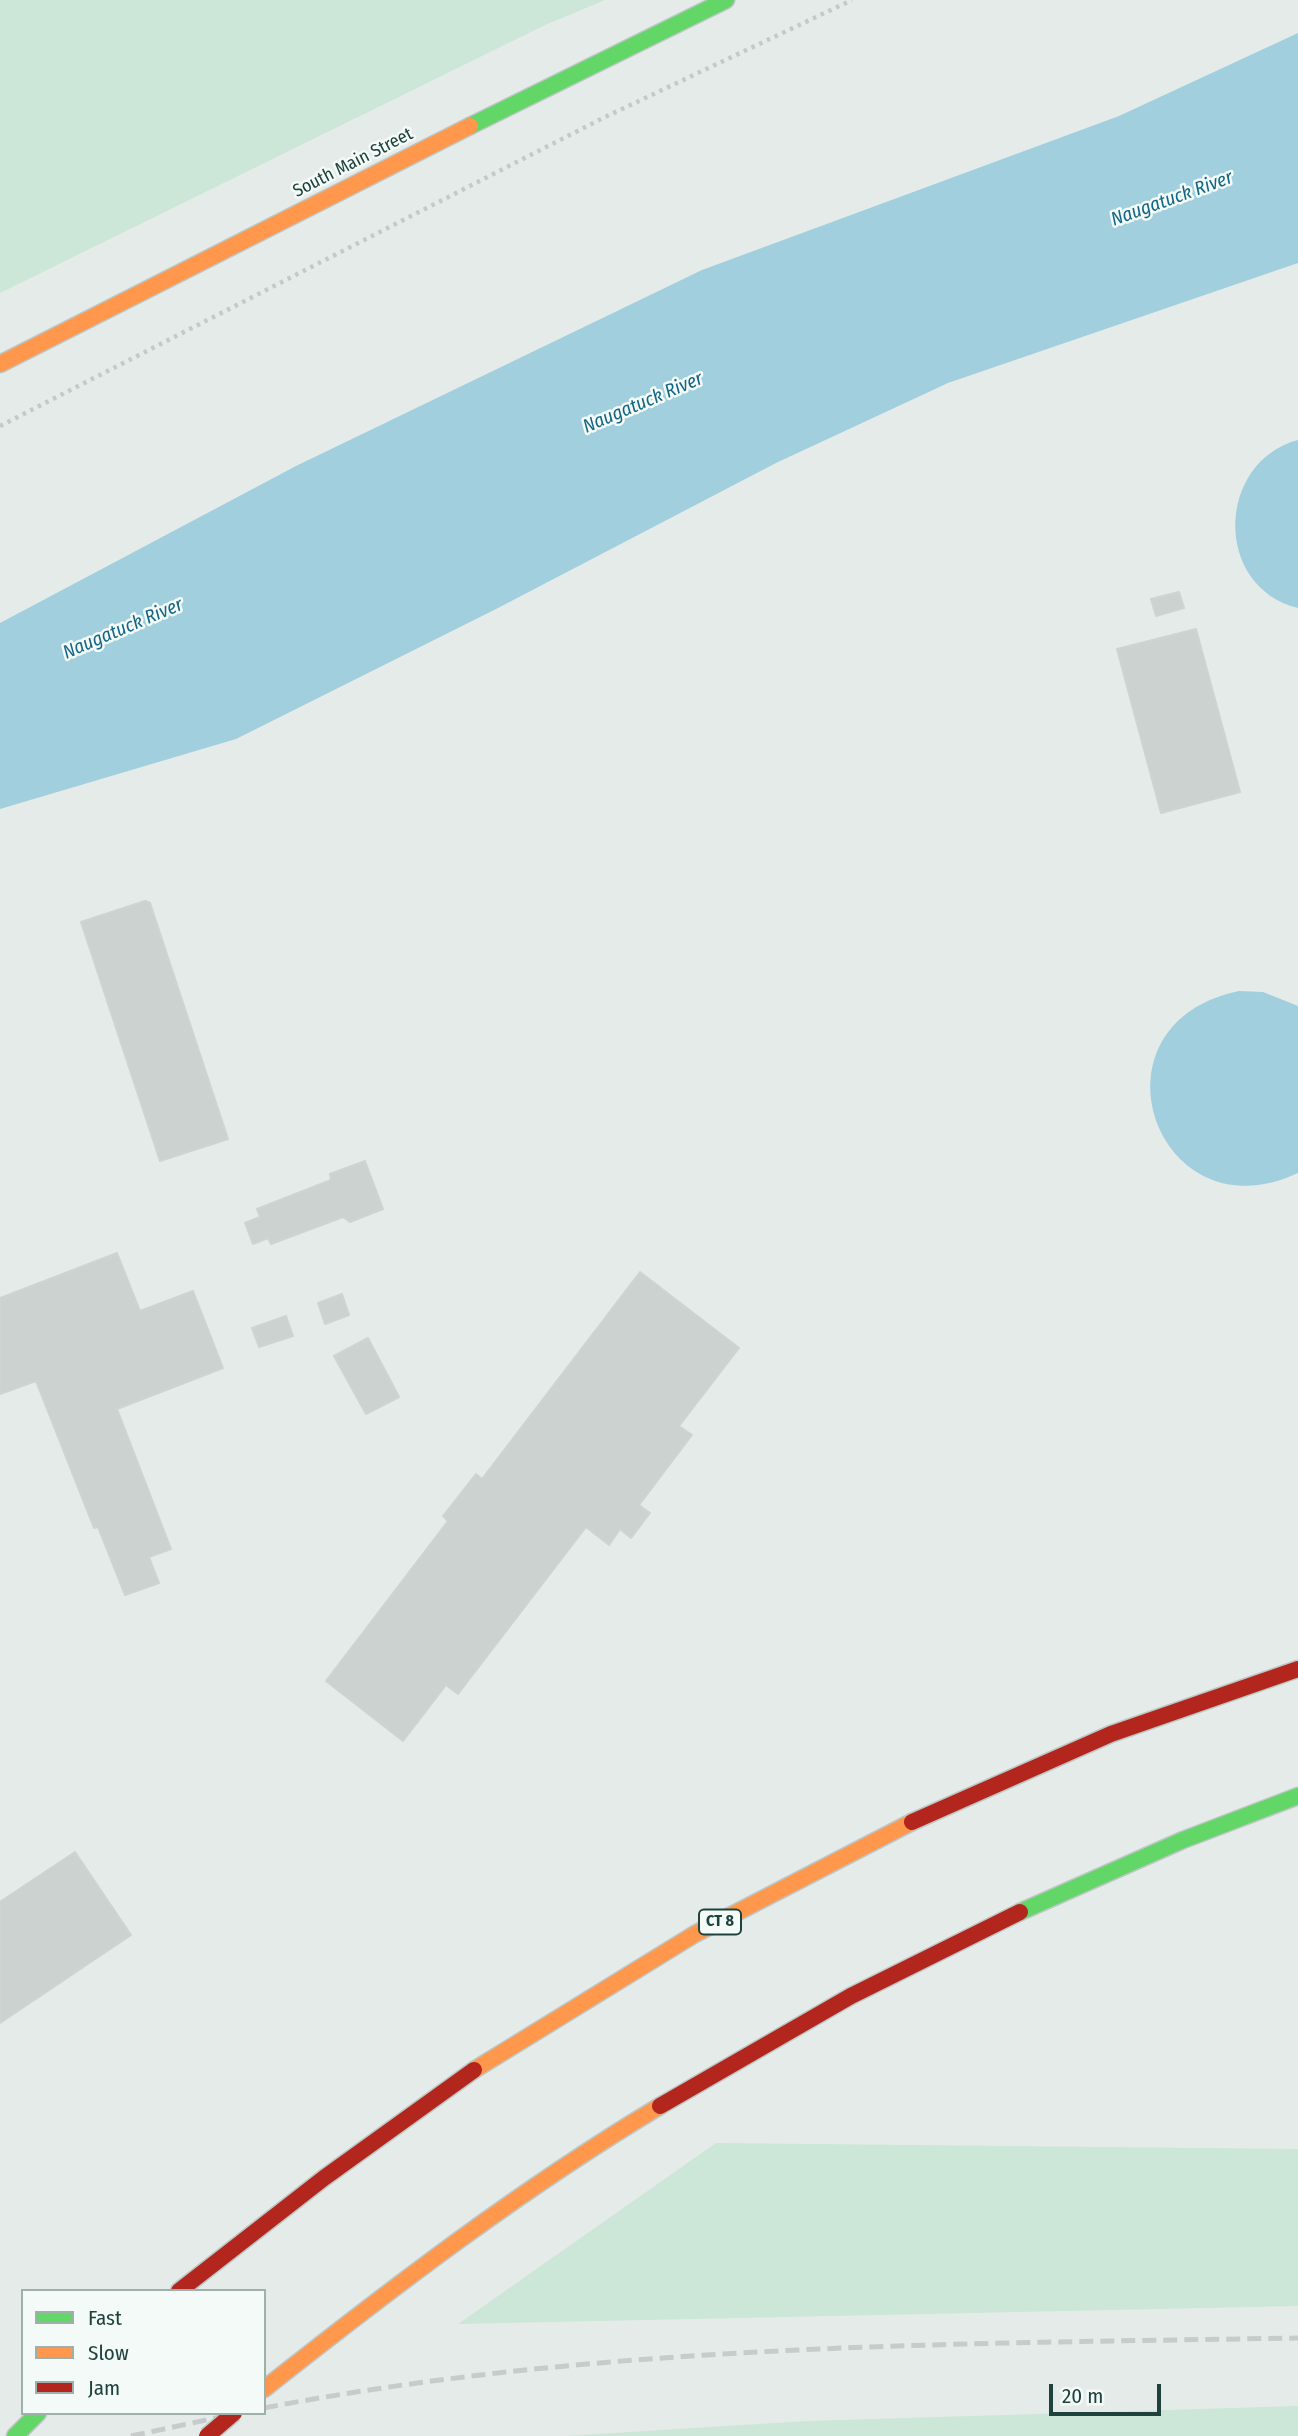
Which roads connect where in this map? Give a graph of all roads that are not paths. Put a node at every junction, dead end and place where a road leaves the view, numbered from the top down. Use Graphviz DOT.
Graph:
graph roads {
  1 [pos="726,0"];
  2 [pos="0,364"];
  3 [pos="1298,1669"];
  4 [pos="1298,1796"];
  5 [pos="182,2289"];
  6 [pos="266,2387"];
  7 [pos="36,2415"];
  8 [pos="231,2415"];
  9 [pos="15,2436"];
  10 [pos="207,2436"];
  1 -- 2 [label="main road, South Main Street"];
  3 -- 5 [label="main road, CT 8"];
  4 -- 6 [label="main road"];
  7 -- 9 [label="main road"];
  8 -- 10 [label="main road, bridge"];
}
